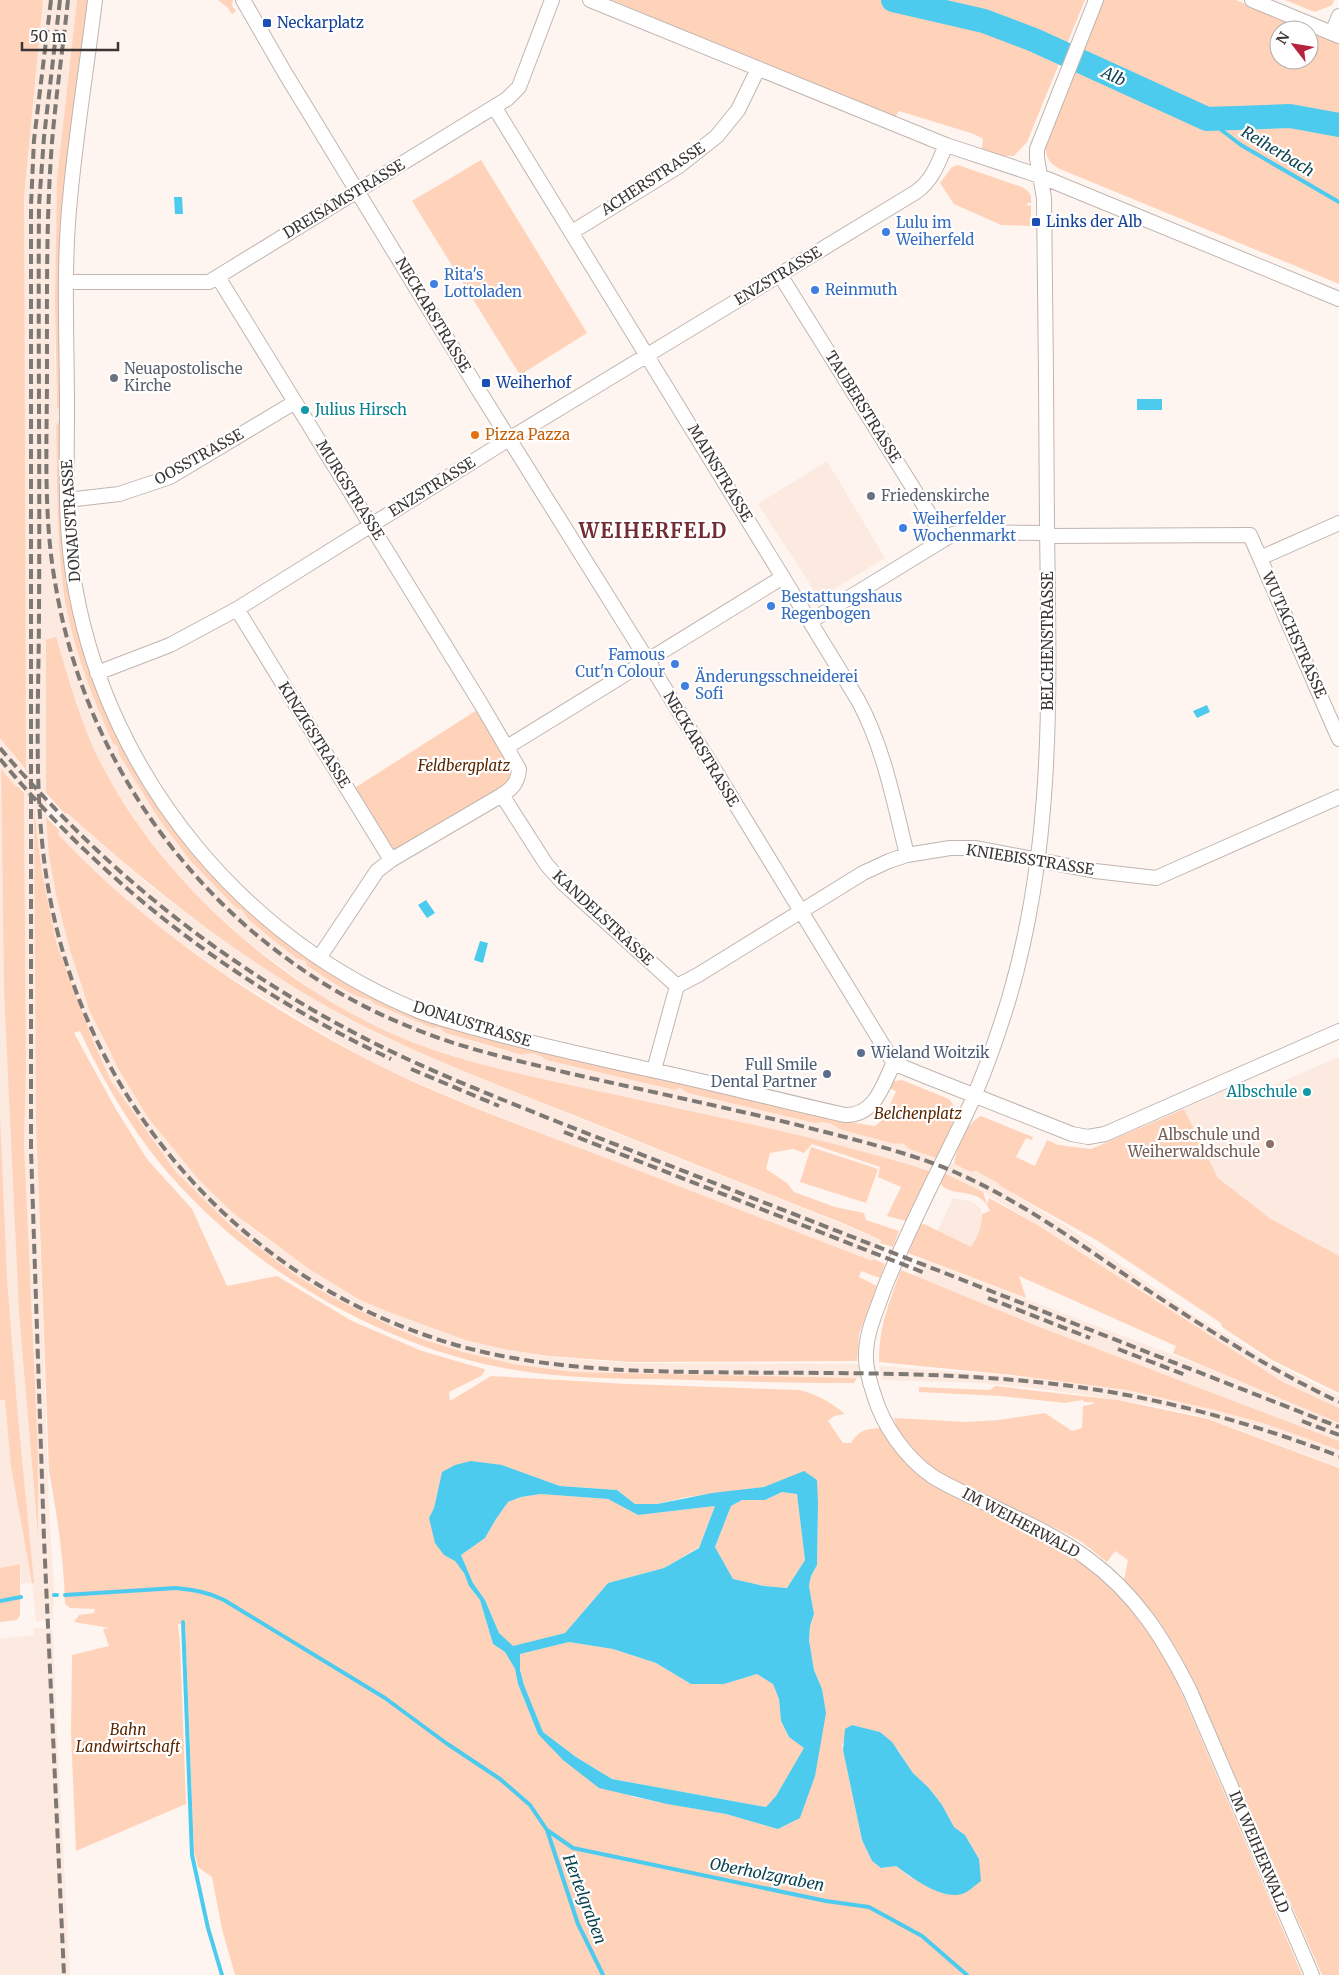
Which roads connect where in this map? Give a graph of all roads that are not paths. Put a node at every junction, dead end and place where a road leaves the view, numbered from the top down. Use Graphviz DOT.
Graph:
graph roads {
  1 [pos="95,0"];
  2 [pos="243,0"];
  3 [pos="552,0"];
  4 [pos="590,0"];
  5 [pos="1096,0"];
  6 [pos="1252,0"];
  7 [pos="1339,16"];
  8 [pos="1336,35"];
  9 [pos="758,69"];
  10 [pos="495,108"];
  11 [pos="946,145"];
  12 [pos="1040,176"];
  13 [pos="357,190"];
  14 [pos="572,232"];
  15 [pos="780,275"];
  16 [pos="218,276"];
  17 [pos="67,282"];
  18 [pos="1339,299"];
  19 [pos="648,356"];
  20 [pos="295,402"];
  21 [pos="509,439"];
  22 [pos="67,500"];
  23 [pos="1339,523"];
  24 [pos="371,525"];
  25 [pos="1047,535"];
  26 [pos="945,539"];
  27 [pos="1260,558"];
  28 [pos="783,577"];
  29 [pos="237,609"];
  30 [pos="811,621"];
  31 [pos="648,661"];
  32 [pos="97,673"];
  33 [pos="1339,739"];
  34 [pos="507,747"];
  35 [pos="502,795"];
  36 [pos="1339,796"];
  37 [pos="907,855"];
  38 [pos="391,860"];
  39 [pos="1039,860"];
  40 [pos="801,912"];
  41 [pos="319,958"];
  42 [pos="677,986"];
  43 [pos="1339,1031"];
  44 [pos="894,1062"];
  45 [pos="654,1070"];
  46 [pos="974,1096"];
  47 [pos="1312,1975"];
  1 -- 17 [label="street, DONAUSTRASSE"];
  2 -- 13 [label="street, NECKARSTRASSE"];
  3 -- 10 [label="street, DREISAMSTRASSE"];
  4 -- 9 [label="street"];
  5 -- 12 [label="street, BELCHENSTRASSE"];
  6 -- 8 [label="street"];
  7 -- 8 [label="street"];
  9 -- 11 [label="street"];
  9 -- 14 [label="street, ACHERSTRASSE"];
  10 -- 13 [label="street, DREISAMSTRASSE"];
  10 -- 14 [label="street, MAINSTRASSE"];
  11 -- 12 [label="street"];
  11 -- 15 [label="street, ENZSTRASSE"];
  12 -- 18 [label="street"];
  12 -- 25 [label="street, BELCHENSTRASSE"];
  13 -- 16 [label="street, DREISAMSTRASSE"];
  13 -- 21 [label="street, NECKARSTRASSE"];
  14 -- 19 [label="street, MAINSTRASSE"];
  15 -- 19 [label="street, ENZSTRASSE"];
  15 -- 26 [label="street, TAUBERSTRASSE"];
  16 -- 17 [label="street, DREISAMSTRASSE"];
  16 -- 20 [label="street, MURGSTRASSE"];
  17 -- 22 [label="street, DONAUSTRASSE"];
  19 -- 21 [label="street, ENZSTRASSE"];
  19 -- 28 [label="street, MAINSTRASSE"];
  20 -- 22 [label="street, OOSSTRASSE"];
  20 -- 24 [label="street, MURGSTRASSE"];
  21 -- 24 [label="street, ENZSTRASSE"];
  21 -- 31 [label="street, NECKARSTRASSE"];
  22 -- 32 [label="street, DONAUSTRASSE"];
  23 -- 27 [label="street"];
  24 -- 29 [label="street, ENZSTRASSE"];
  24 -- 34 [label="street, MURGSTRASSE"];
  25 -- 26 [label="street"];
  25 -- 27 [label="street, WUTACHSTRASSE"];
  25 -- 39 [label="street, BELCHENSTRASSE"];
  26 -- 30 [label="street"];
  27 -- 33 [label="street, WUTACHSTRASSE"];
  28 -- 30 [label="street, MAINSTRASSE"];
  28 -- 31 [label="street"];
  29 -- 32 [label="street, ENZSTRASSE"];
  29 -- 38 [label="street, KINZIGSTRASSE"];
  30 -- 37 [label="street, MAINSTRASSE"];
  31 -- 34 [label="street"];
  31 -- 40 [label="street, NECKARSTRASSE"];
  32 -- 41 [label="street, DONAUSTRASSE"];
  34 -- 35 [label="street"];
  35 -- 38 [label="street"];
  35 -- 42 [label="street, KANDELSTRASSE"];
  36 -- 39 [label="street, KNIEBISSTRASSE"];
  37 -- 39 [label="street, KNIEBISSTRASSE"];
  37 -- 40 [label="street, KNIEBISSTRASSE"];
  38 -- 41 [label="street"];
  39 -- 46 [label="street, BELCHENSTRASSE"];
  40 -- 42 [label="street, KNIEBISSTRASSE"];
  40 -- 44 [label="street, NECKARSTRASSE"];
  41 -- 45 [label="street, DONAUSTRASSE"];
  42 -- 45 [label="street"];
  43 -- 46 [label="street"];
  44 -- 45 [label="street, DONAUSTRASSE"];
  44 -- 46 [label="street"];
  46 -- 47 [label="street, IM WEIHERWALD"];
}
